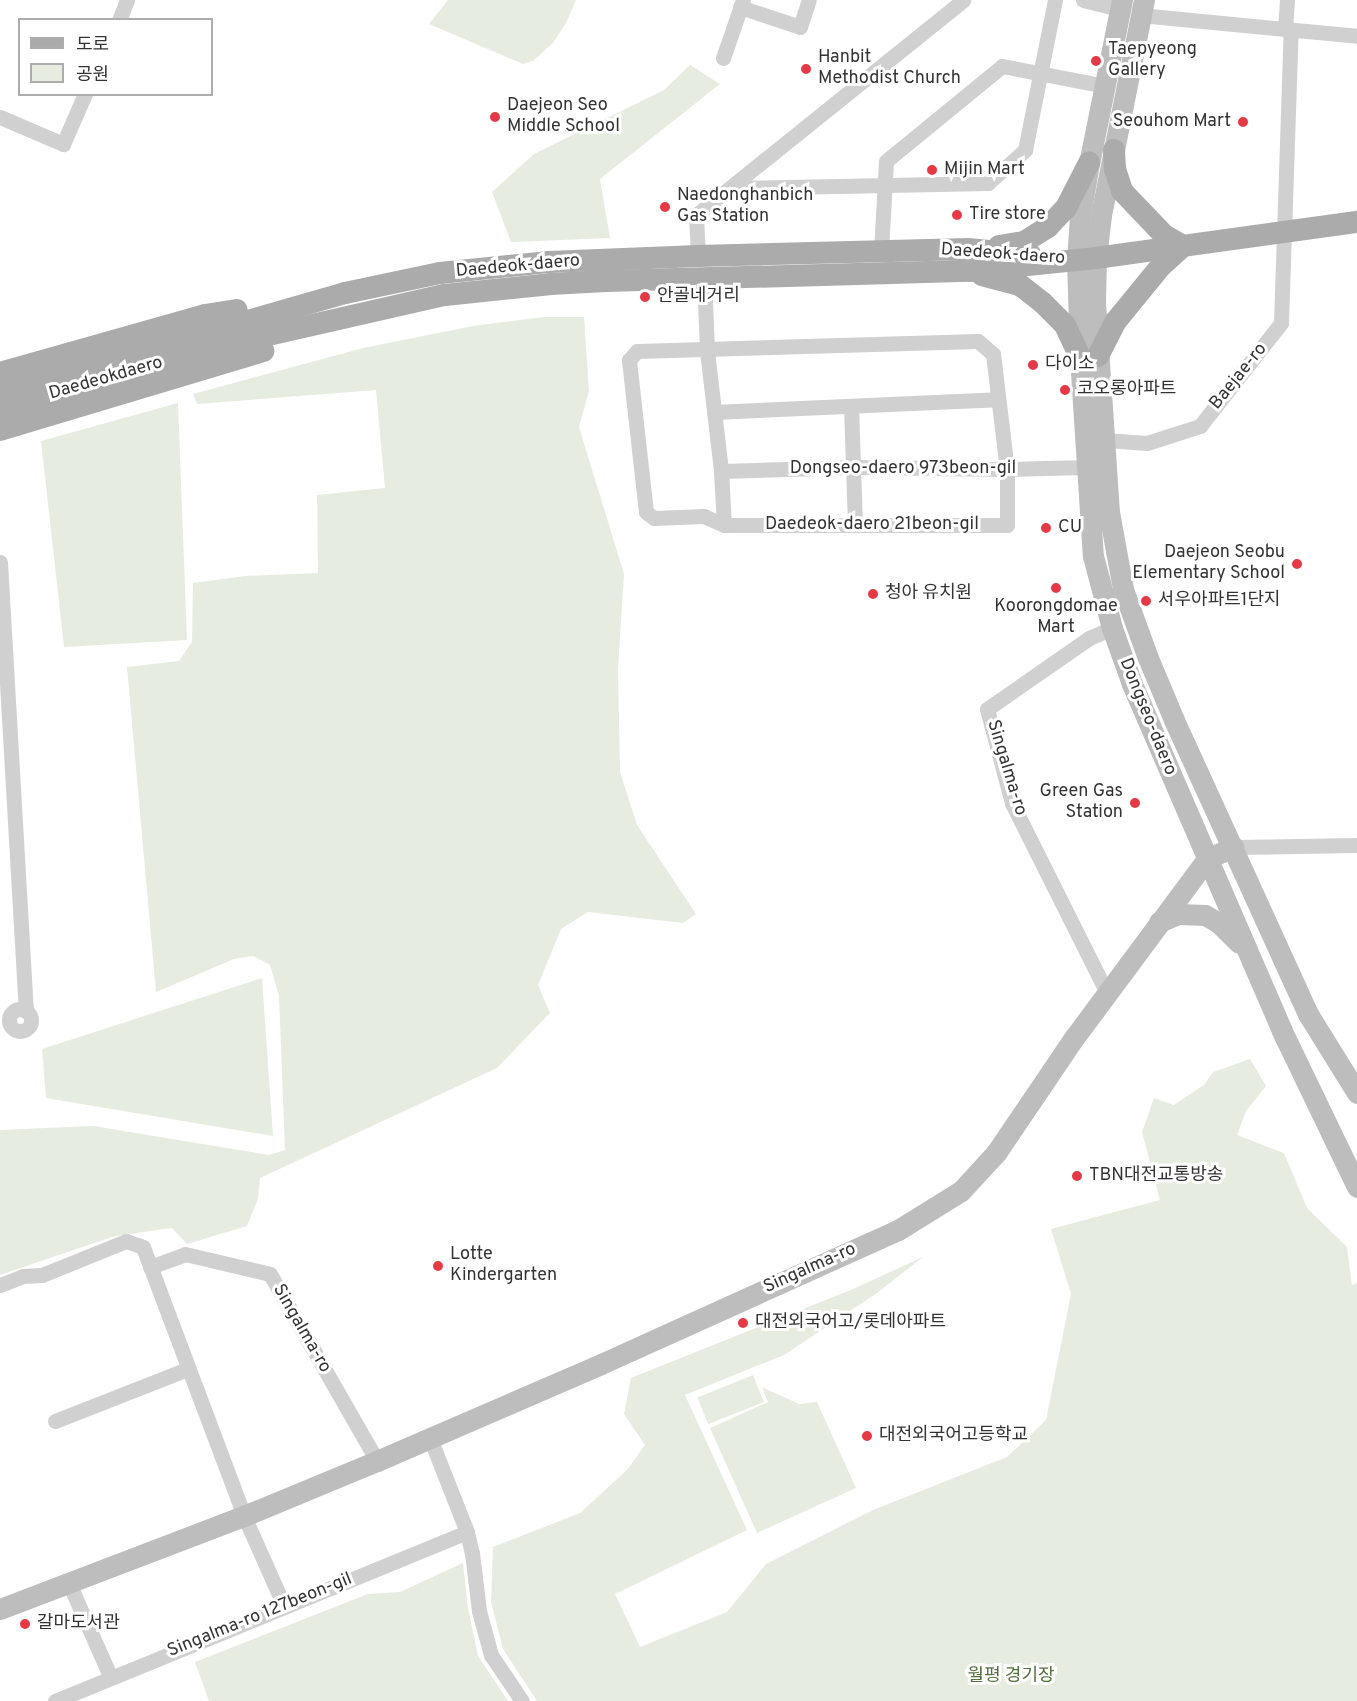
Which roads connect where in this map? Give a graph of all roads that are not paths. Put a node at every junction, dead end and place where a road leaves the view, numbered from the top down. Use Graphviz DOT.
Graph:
graph roads {
  1 [pos="127,0"];
  2 [pos="809,0"];
  3 [pos="963,0"];
  4 [pos="1055,0"];
  5 [pos="1083,0"];
  6 [pos="1287,0"];
  7 [pos="741,3"];
  8 [pos="1132,6"];
  9 [pos="119,18"];
  10 [pos="1288,29"];
  11 [pos="1357,36"];
  12 [pos="723,58"];
  13 [pos="1040,73"];
  14 [pos="1106,86"];
  15 [pos="84,96"];
  16 [pos="0,117"];
  17 [pos="1114,150"];
  18 [pos="1089,163"];
  19 [pos="883,185"];
  20 [pos="732,188"];
  21 [pos="1357,222"];
  22 [pos="1283,232"];
  23 [pos="1183,246"];
  24 [pos="881,251"];
  25 [pos="698,256"];
  26 [pos="1087,259"];
  27 [pos="968,260"];
  28 [pos="704,278"];
  29 [pos="292,320"];
  30 [pos="210,340"];
  31 [pos="707,351"];
  32 [pos="1089,356"];
  33 [pos="0,374"];
  34 [pos="0,392"];
  35 [pos="996,399"];
  36 [pos="851,406"];
  37 [pos="0,409"];
  38 [pos="714,412"];
  39 [pos="0,430"];
  40 [pos="1106,440"];
  41 [pos="853,467"];
  42 [pos="1086,467"];
  43 [pos="1007,469"];
  44 [pos="721,471"];
  45 [pos="724,525"];
  46 [pos="855,525"];
  47 [pos="0,562"];
  48 [pos="1112,628"];
  49 [pos="1357,845"];
  50 [pos="1233,847"];
  51 [pos="1207,859"];
  52 [pos="1159,922"];
  53 [pos="1248,951"];
  54 [pos="1107,993"];
  55 [pos="26,1011"];
  56 [pos="1357,1093"];
  57 [pos="1357,1187"];
  58 [pos="150,1267"];
  59 [pos="0,1285"];
  60 [pos="188,1369"];
  61 [pos="54,1421"];
  62 [pos="430,1438"];
  63 [pos="376,1461"];
  64 [pos="244,1516"];
  65 [pos="467,1532"];
  66 [pos="68,1581"];
  67 [pos="284,1605"];
  68 [pos="0,1609"];
  69 [pos="111,1678"];
  70 [pos="55,1701"];
  71 [pos="522,1701"];
  1 -- 9 [label="street"];
  2 -- 7 [label="street"];
  3 -- 20 [label="street"];
  4 -- 13 [label="street"];
  5 -- 8 [label="street"];
  6 -- 10 [label="street, Baejae-ro"];
  7 -- 12 [label="street"];
  8 -- 10 [label="street"];
  8 -- 14 [label="street, Dongseo-daero"];
  8 -- 17 [label="street, Dongseo-daero"];
  10 -- 11 [label="street"];
  10 -- 22 [label="street, Baejae-ro"];
  13 -- 14 [label="street"];
  13 -- 19 [label="street"];
  13 -- 19 [label="street"];
  14 -- 18 [label="street, Dongseo-daero"];
  15 -- 16 [label="street"];
  17 -- 23 [label="main road"];
  17 -- 26 [label="street, Dongseo-daero"];
  18 -- 26 [label="street, Dongseo-daero"];
  18 -- 27 [label="main road"];
  19 -- 20 [label="street"];
  19 -- 24 [label="street"];
  20 -- 25 [label="street"];
  21 -- 22 [label="main road"];
  22 -- 23 [label="main road"];
  22 -- 40 [label="street, Baejae-ro"];
  23 -- 26 [label="main road"];
  23 -- 32 [label="main road"];
  24 -- 25 [label="main road, Daedeok-daero"];
  24 -- 27 [label="main road, Daedeok-daero"];
  25 -- 29 [label="main road, Daedeok-daero"];
  26 -- 27 [label="main road, Daedeok-daero"];
  26 -- 32 [label="street, Dongseo-daero"];
  27 -- 28 [label="main road, Daedeok-daero"];
  27 -- 32 [label="main road"];
  28 -- 29 [label="main road, Daedeok-daero"];
  28 -- 31 [label="street"];
  29 -- 30 [label="main road, Daedeok-daero"];
  29 -- 30 [label="main road"];
  30 -- 33 [label="main road"];
  30 -- 34 [label="main road, Daedeokdaero"];
  30 -- 37 [label="main road, Daedeokdaero"];
  30 -- 39 [label="main road"];
  31 -- 35 [label="street, Daedeok-daero 21beon-gil"];
  31 -- 38 [label="street"];
  31 -- 45 [label="street, Daedeok-daero 21beon-gil"];
  32 -- 40 [label="street, Dongseo-daero"];
  32 -- 42 [label="street, Dongseo-daero"];
  35 -- 36 [label="street"];
  35 -- 43 [label="street, Daedeok-daero 21beon-gil"];
  36 -- 38 [label="street"];
  36 -- 41 [label="street"];
  38 -- 44 [label="street"];
  40 -- 50 [label="street, Dongseo-daero"];
  41 -- 43 [label="street, Dongseo-daero 973beon-gil"];
  41 -- 44 [label="street, Dongseo-daero 973beon-gil"];
  41 -- 46 [label="street"];
  42 -- 43 [label="street, Dongseo-daero 973beon-gil"];
  42 -- 48 [label="street, Dongseo-daero"];
  43 -- 46 [label="street, Daedeok-daero 21beon-gil"];
  44 -- 45 [label="street"];
  45 -- 46 [label="street, Daedeok-daero 21beon-gil"];
  47 -- 55 [label="street"];
  48 -- 51 [label="street, Dongseo-daero"];
  48 -- 54 [label="street, Singalma-ro"];
  49 -- 50 [label="street"];
  50 -- 51 [label="street"];
  50 -- 56 [label="street, Dongseo-daero"];
  51 -- 52 [label="street, Singalma-ro"];
  51 -- 53 [label="street, Dongseo-daero"];
  52 -- 53 [label="street"];
  52 -- 54 [label="street, Singalma-ro"];
  53 -- 57 [label="street, Dongseo-daero"];
  54 -- 62 [label="street, Singalma-ro"];
  58 -- 59 [label="street"];
  58 -- 60 [label="street"];
  58 -- 63 [label="street, Singalma-ro"];
  60 -- 61 [label="street"];
  60 -- 64 [label="street"];
  62 -- 63 [label="street, Singalma-ro"];
  62 -- 65 [label="street"];
  63 -- 64 [label="street, Singalma-ro"];
  64 -- 66 [label="street, Singalma-ro"];
  64 -- 67 [label="street"];
  65 -- 67 [label="street, Singalma-ro 127beon-gil"];
  65 -- 71 [label="street"];
  66 -- 68 [label="street, Singalma-ro"];
  66 -- 69 [label="street"];
  67 -- 69 [label="street, Singalma-ro 127beon-gil"];
  69 -- 70 [label="street, Singalma-ro 127beon-gil"];
}
